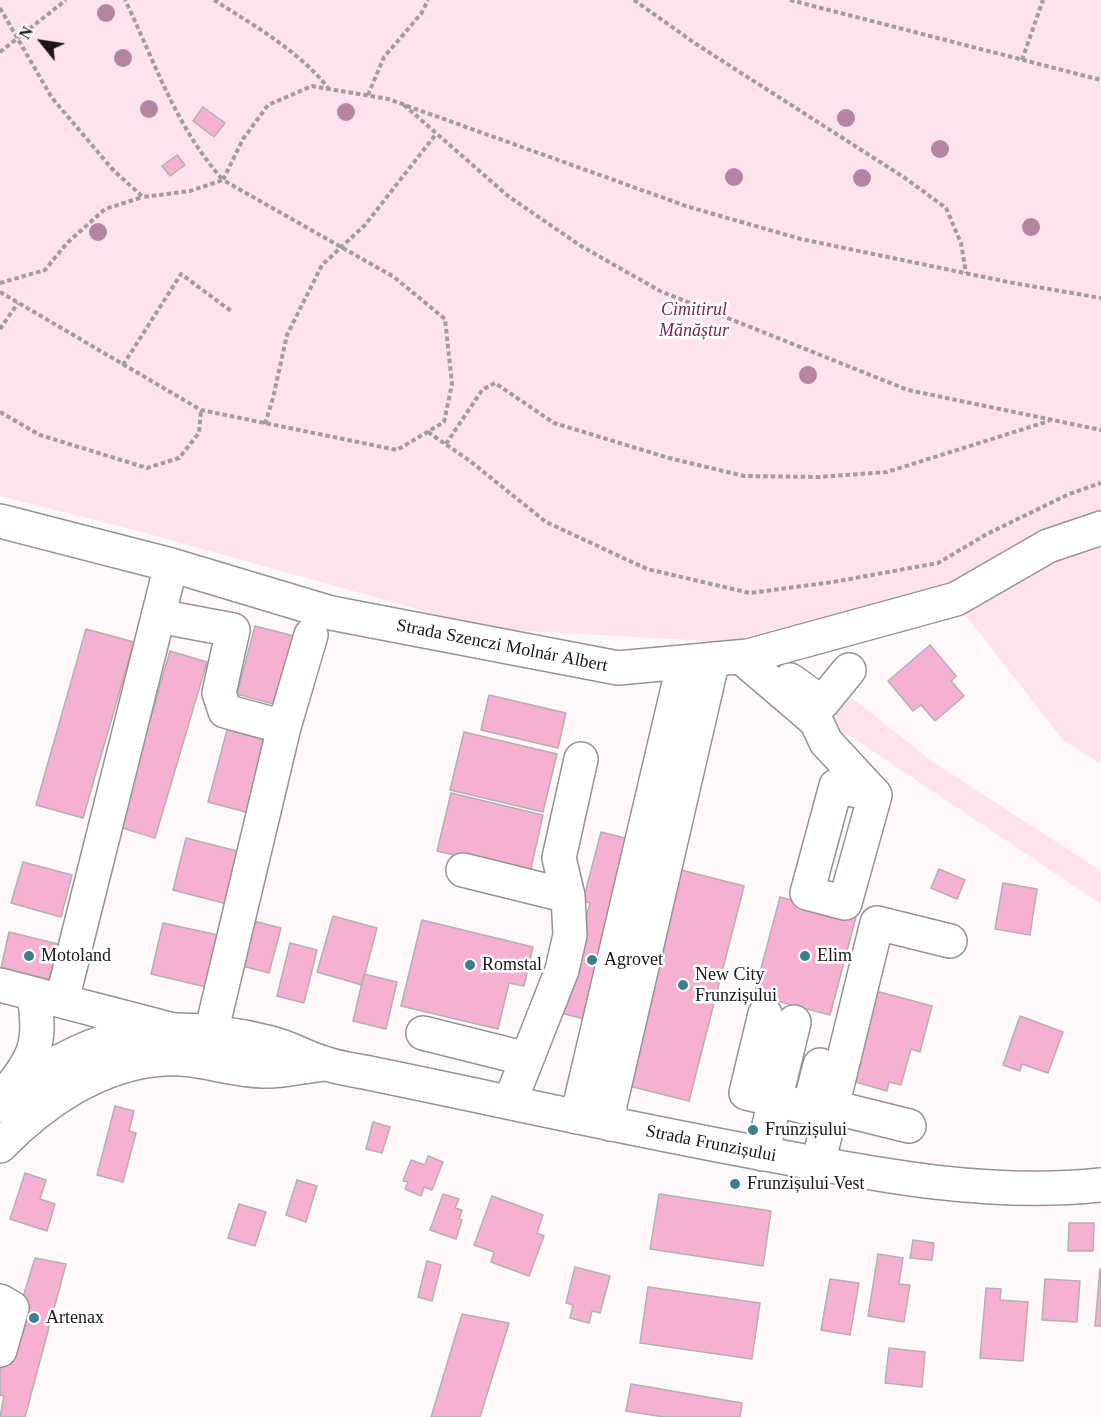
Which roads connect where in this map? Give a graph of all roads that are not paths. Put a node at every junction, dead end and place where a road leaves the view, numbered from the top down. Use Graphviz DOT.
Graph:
graph roads {
  1 [pos="0,521"];
  2 [pos="1101,528"];
  3 [pos="171,565"];
  4 [pos="159,616"];
  5 [pos="311,635"];
  6 [pos="723,658"];
  7 [pos="849,670"];
  8 [pos="284,727"];
  9 [pos="581,759"];
  10 [pos="875,795"];
  11 [pos="463,870"];
  12 [pos="568,896"];
  13 [pos="950,940"];
  14 [pos="0,985"];
  15 [pos="48,997"];
  16 [pos="780,1018"];
  17 [pos="174,1030"];
  18 [pos="211,1033"];
  19 [pos="423,1033"];
  20 [pos="828,1033"];
  21 [pos="527,1059"];
  22 [pos="325,1064"];
  23 [pos="776,1100"];
  24 [pos="510,1102"];
  25 [pos="0,1103"];
  26 [pos="832,1107"];
  27 [pos="577,1117"];
  28 [pos="610,1124"];
  29 [pos="909,1126"];
  30 [pos="0,1146"];
  31 [pos="762,1154"];
  32 [pos="818,1164"];
  33 [pos="1101,1185"];
  34 [pos="0,1301"];
  35 [pos="0,1350"];
  1 -- 3 [label="main road, Strada Szenczi Molnár Albert"];
  2 -- 6 [label="main road, Strada Szenczi Molnár Albert"];
  3 -- 4 [label="main road"];
  3 -- 6 [label="main road, Strada Szenczi Molnár Albert"];
  4 -- 8 [label="main road"];
  4 -- 15 [label="main road"];
  5 -- 8 [label="main road"];
  6 -- 7 [label="main road"];
  6 -- 10 [label="main road"];
  6 -- 27 [label="main road"];
  6 -- 28 [label="main road"];
  8 -- 18 [label="main road"];
  9 -- 12 [label="main road"];
  11 -- 12 [label="main road"];
  12 -- 21 [label="main road"];
  13 -- 26 [label="main road"];
  14 -- 15 [label="main road, Strada Frunzișului"];
  15 -- 17 [label="main road, Strada Frunzișului"];
  15 -- 25 [label="main road, Strada Frunzișului"];
  16 -- 23 [label="main road"];
  17 -- 18 [label="main road, Strada Frunzișului"];
  17 -- 25 [label="main road, Strada Frunzișului"];
  18 -- 22 [label="main road, Strada Frunzișului"];
  19 -- 21 [label="main road"];
  20 -- 23 [label="main road"];
  21 -- 24 [label="main road"];
  22 -- 24 [label="main road, Strada Frunzișului"];
  22 -- 30 [label="main road, Strada Frunzișului"];
  23 -- 31 [label="main road"];
  24 -- 27 [label="main road, Strada Frunzișului"];
  26 -- 29 [label="main road"];
  26 -- 32 [label="main road"];
  27 -- 28 [label="main road, Strada Frunzișului"];
  28 -- 31 [label="main road, Strada Frunzișului"];
  31 -- 32 [label="main road, Strada Frunzișului"];
  32 -- 33 [label="main road, Strada Frunzișului"];
  34 -- 35 [label="main road"];
}
